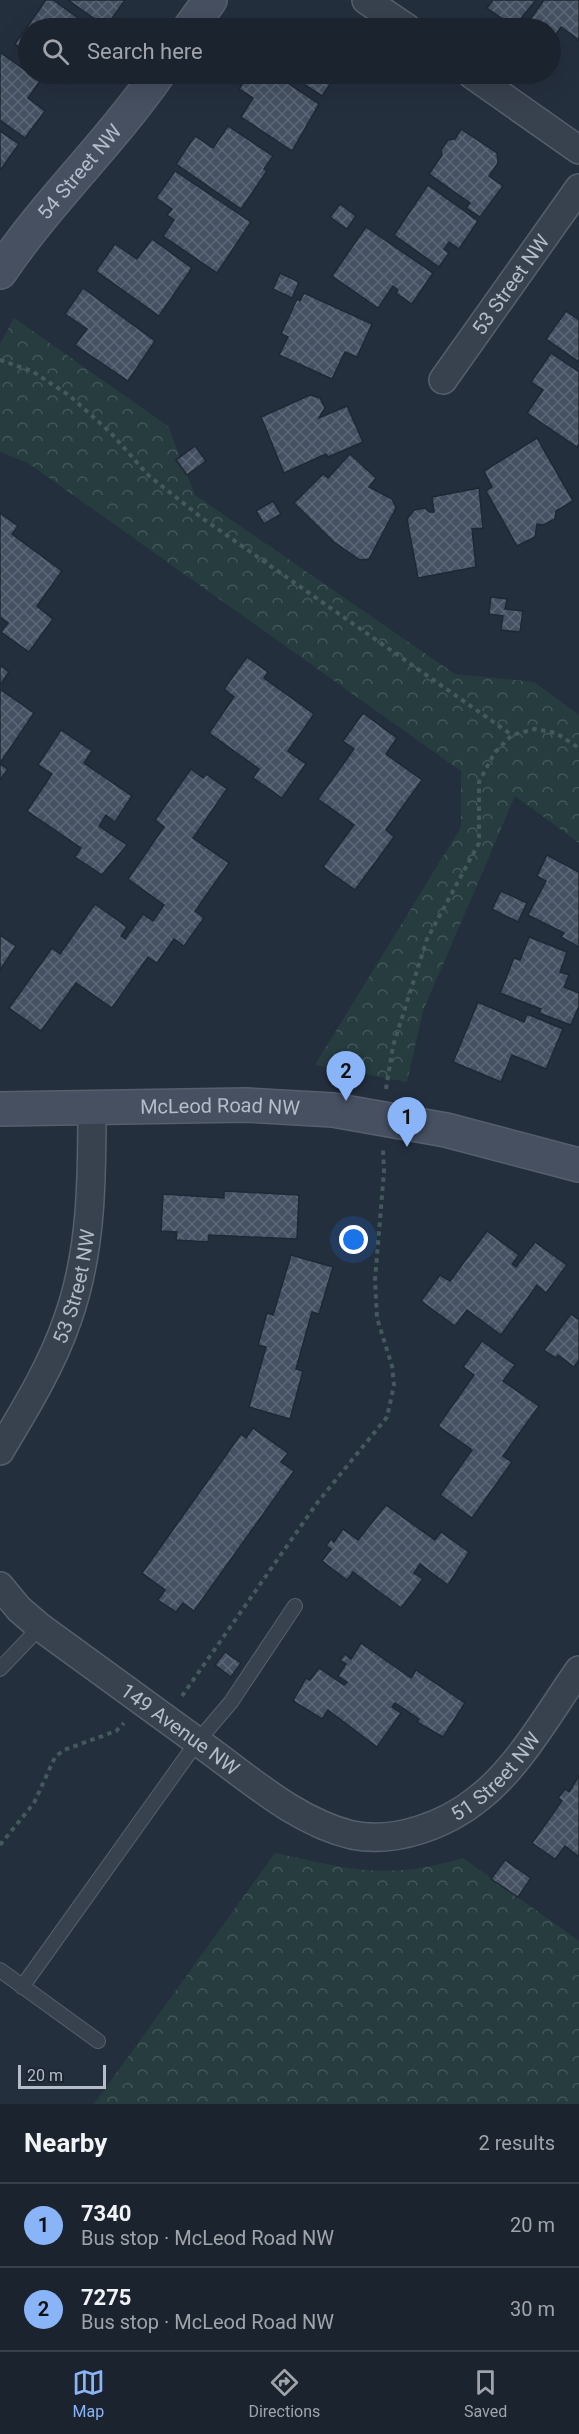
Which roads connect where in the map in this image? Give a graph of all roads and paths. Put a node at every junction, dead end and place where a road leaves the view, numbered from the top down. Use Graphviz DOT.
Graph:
graph roads {
  1 [pos="210,0"];
  2 [pos="366,0"];
  3 [pos="197,18"];
  4 [pos="392,18"];
  5 [pos="151,84"];
  6 [pos="485,84"];
  7 [pos="579,150"];
  8 [pos="579,188"];
  9 [pos="0,272"];
  10 [pos="0,360"];
  11 [pos="443,380"];
  12 [pos="512,735"];
  13 [pos="579,748"];
  14 [pos="92,1107"];
  15 [pos="0,1109"];
  16 [pos="382,1118"];
  17 [pos="578,1162"];
  18 [pos="0,1451"];
  19 [pos="1,1588"];
  20 [pos="295,1606"];
  21 [pos="40,1627"];
  22 [pos="0,1669"];
  23 [pos="579,1670"];
  24 [pos="144,1704"];
  25 [pos="197,1742"];
  26 [pos="378,1837"];
  27 [pos="0,1845"];
  28 [pos="0,1970"];
  29 [pos="22,1987"];
  30 [pos="98,2041"];
  1 -- 3 [label="street"];
  2 -- 4 [label="street"];
  5 -- 9 [label="street, 54 Street NW"];
  6 -- 7 [label="street"];
  8 -- 11 [label="street, 53 Street NW"];
  10 -- 12 [label="path"];
  12 -- 13 [label="path"];
  12 -- 16 [label="path"];
  14 -- 15 [label="street, McLeod Road NW"];
  14 -- 16 [label="street, McLeod Road NW"];
  14 -- 18 [label="street, 53 Street NW"];
  16 -- 17 [label="street, McLeod Road NW"];
  16 -- 24 [label="path"];
  19 -- 21 [label="street, 149 Avenue NW"];
  20 -- 25 [label="lane"];
  21 -- 22 [label="lane"];
  21 -- 24 [label="street, 149 Avenue NW"];
  23 -- 26 [label="street, 51 Street NW"];
  24 -- 25 [label="street, 149 Avenue NW"];
  24 -- 27 [label="path"];
  25 -- 26 [label="street, 149 Avenue NW"];
  25 -- 29 [label="lane"];
  28 -- 29 [label="lane"];
  29 -- 30 [label="lane"];
}
